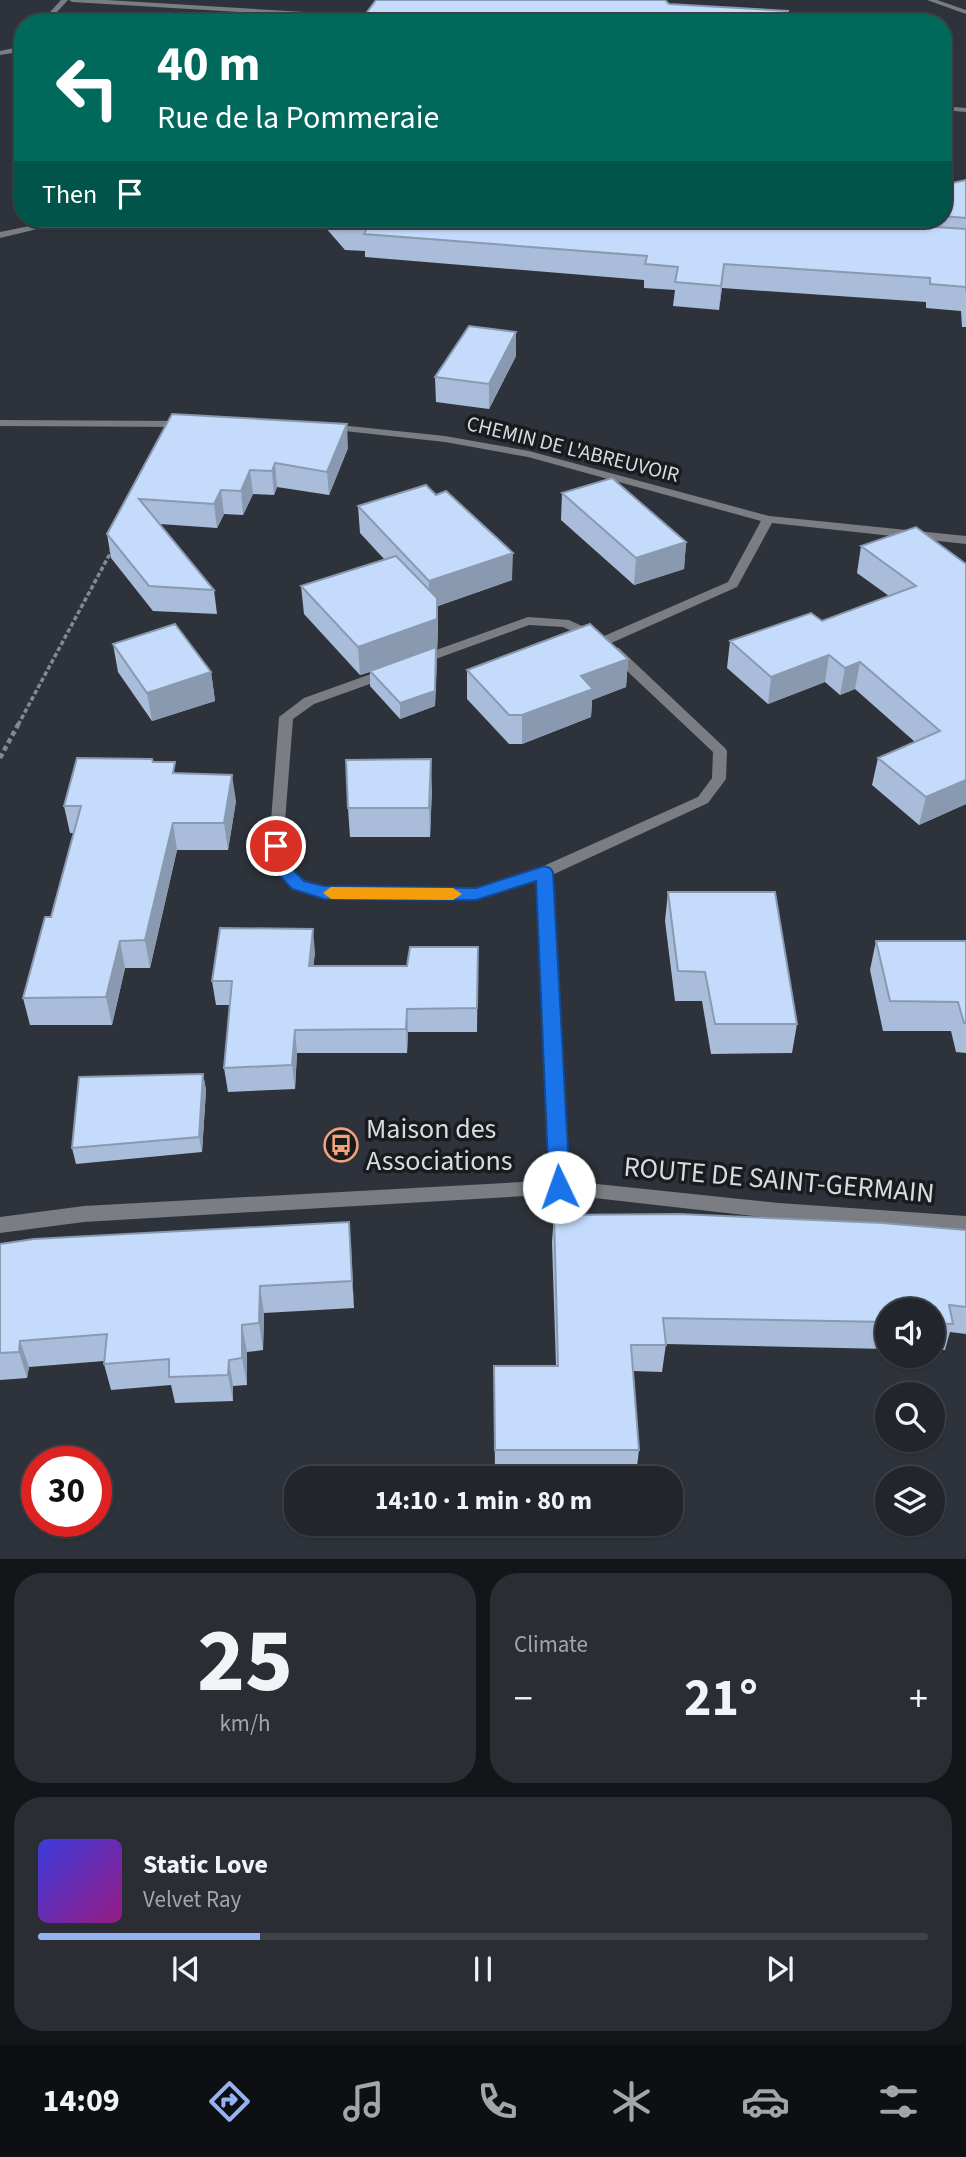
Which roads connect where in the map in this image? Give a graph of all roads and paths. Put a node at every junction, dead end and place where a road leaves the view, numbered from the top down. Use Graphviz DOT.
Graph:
graph roads {
  1 [pos="65,0"];
  2 [pos="72,0"];
  3 [pos="930,0"];
  4 [pos="966,12"];
  5 [pos="52,14"];
  6 [pos="321,14"];
  7 [pos="33,228"];
  8 [pos="0,235"];
  9 [pos="0,423"];
  10 [pos="195,424"];
  11 [pos="317,427"];
  12 [pos="768,519"];
  13 [pos="966,540"];
  14 [pos="117,542"];
  15 [pos="604,641"];
  16 [pos="0,758"];
  17 [pos="544,872"];
  18 [pos="559,1187"];
  19 [pos="966,1224"];
  20 [pos="0,1225"];
  1 -- 5 [label="street"];
  2 -- 6 [label="street"];
  3 -- 4 [label="street"];
  7 -- 8 [label="street"];
  9 -- 10 [label="street"];
  11 -- 12 [label="street, CHEMIN DE L'ABREUVOIR"];
  12 -- 13 [label="street, CHEMIN DE L'ABREUVOIR"];
  12 -- 15 [label="street"];
  14 -- 16 [label="path"];
  15 -- 17 [label="street"];
  15 -- 17 [label="street"];
  17 -- 18 [label="street"];
  18 -- 19 [label="street, ROUTE DE SAINT-GERMAIN"];
  18 -- 20 [label="street, ROUTE DE SAINT-GERMAIN"];
}
